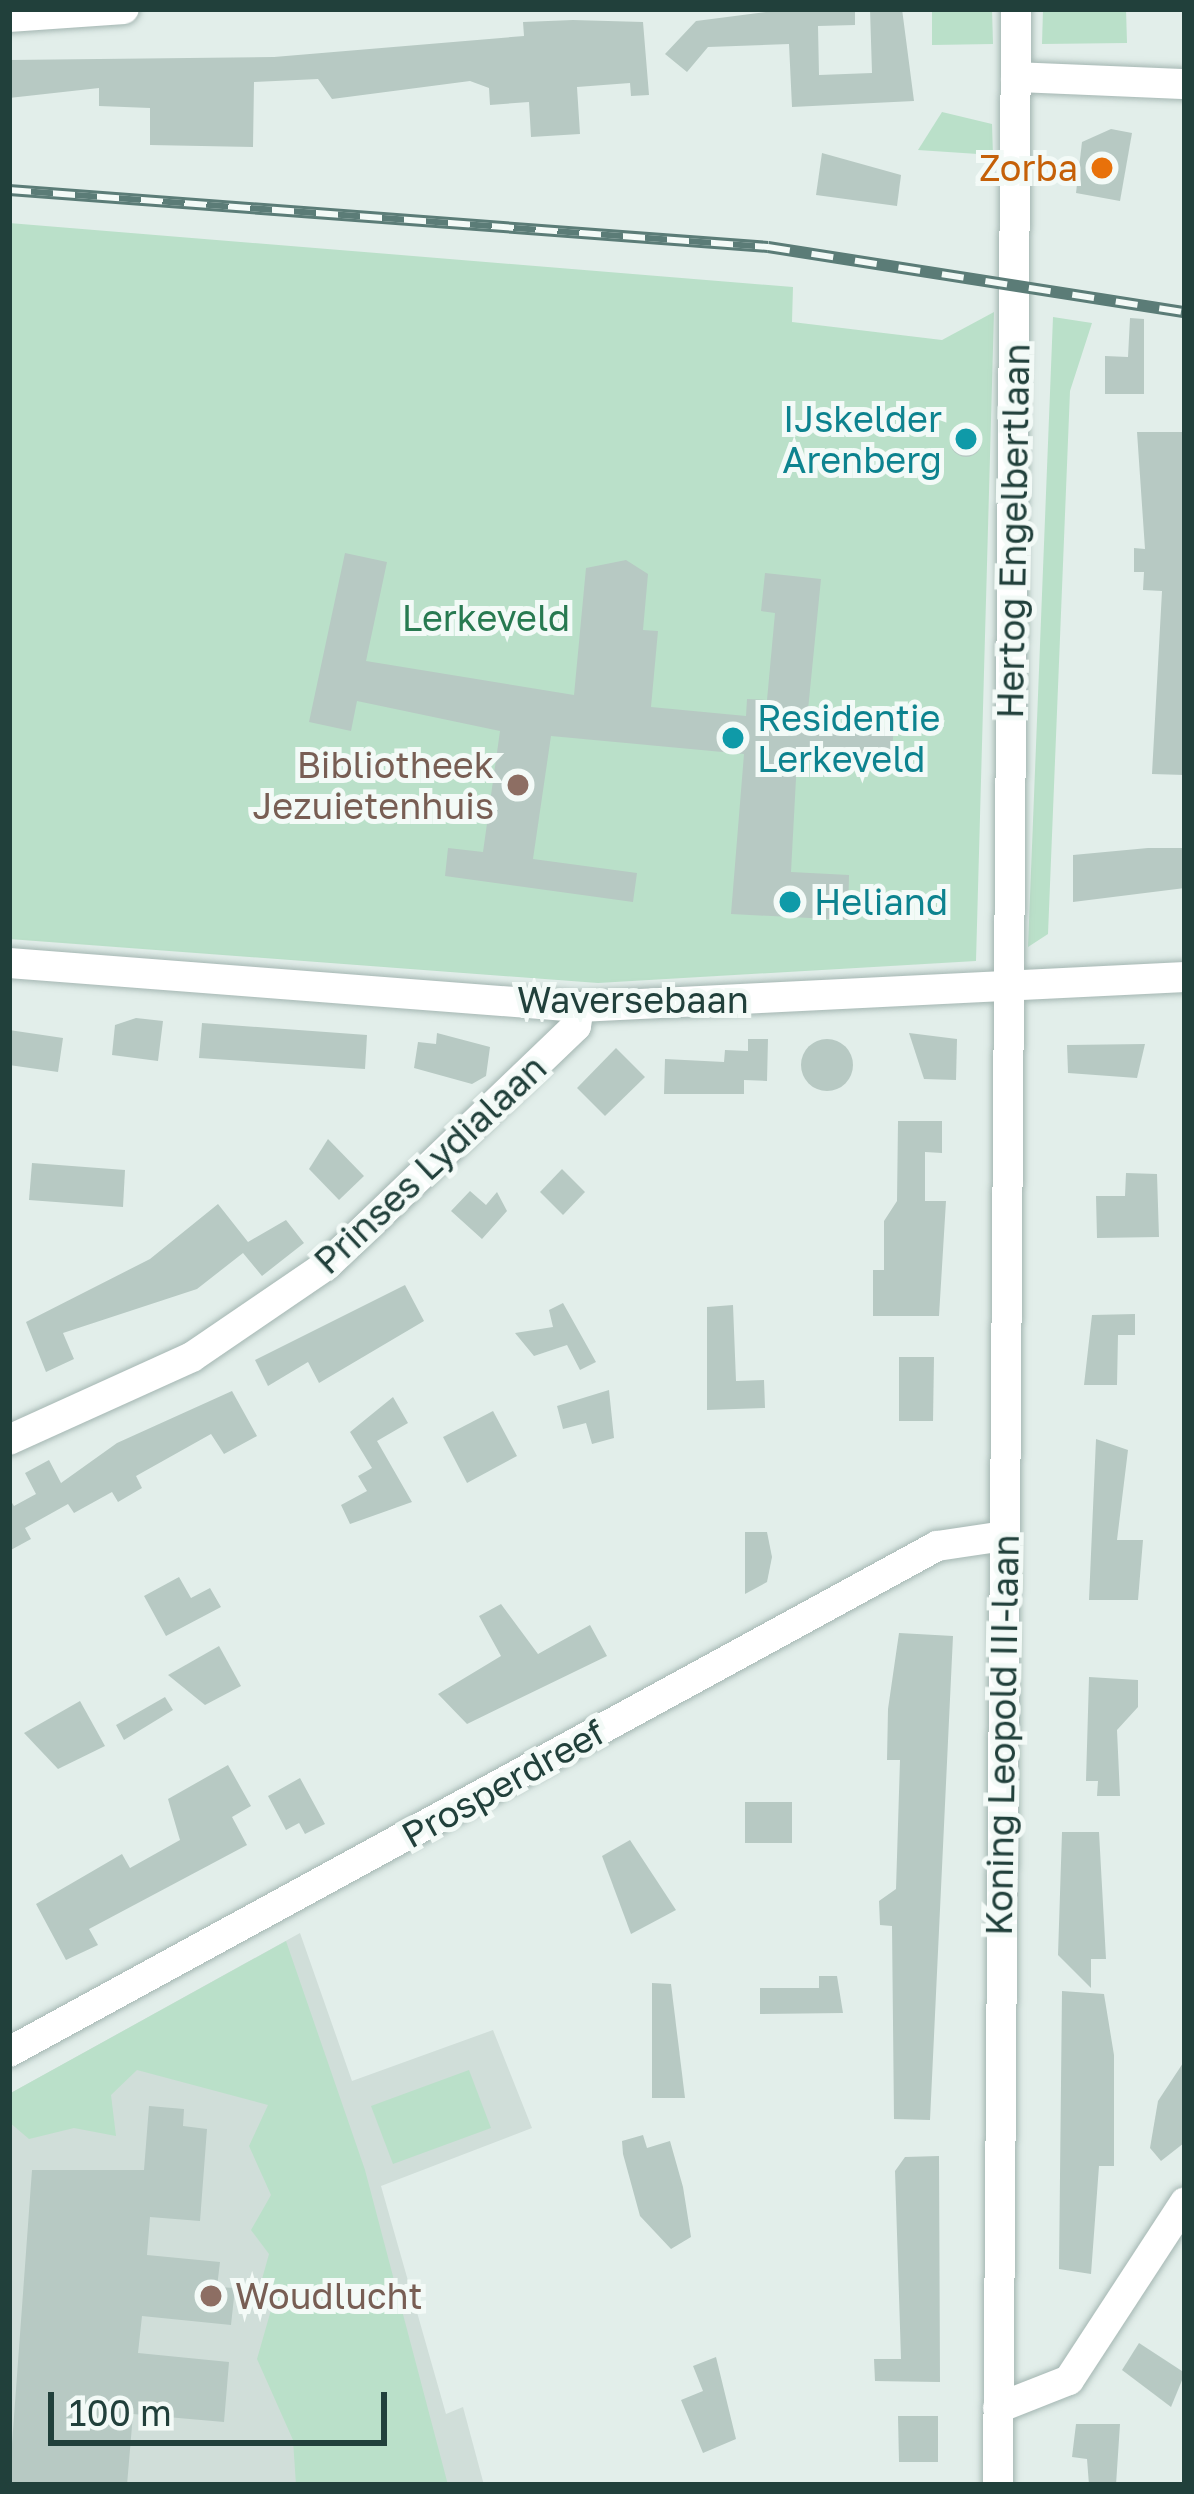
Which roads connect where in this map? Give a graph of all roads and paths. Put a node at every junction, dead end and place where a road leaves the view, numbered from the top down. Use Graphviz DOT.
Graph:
graph roads {
  1 [pos="124,9"];
  2 [pos="1016,9"];
  3 [pos="9,17"];
  4 [pos="1016,77"];
  5 [pos="1185,84"];
  6 [pos="9,963"];
  7 [pos="1185,977"];
  8 [pos="1008,986"];
  9 [pos="579,1007"];
  10 [pos="9,1440"];
  11 [pos="1004,1536"];
  12 [pos="9,2052"];
  13 [pos="1185,2202"];
  14 [pos="998,2408"];
  15 [pos="998,2485"];
  1 -- 3 [label="street"];
  2 -- 4 [label="street, Hertog Engelbertlaan"];
  4 -- 5 [label="street"];
  4 -- 8 [label="street, Hertog Engelbertlaan"];
  6 -- 9 [label="street, Waversebaan"];
  7 -- 8 [label="street, Waversebaan"];
  8 -- 9 [label="street, Waversebaan"];
  8 -- 11 [label="street, Koning Leopold III-laan"];
  9 -- 10 [label="street, Prinses Lydialaan"];
  11 -- 12 [label="street, Prosperdreef"];
  11 -- 14 [label="street, Koning Leopold III-laan"];
  13 -- 14 [label="street"];
  14 -- 15 [label="street, Koning Leopold III-laan"];
}
